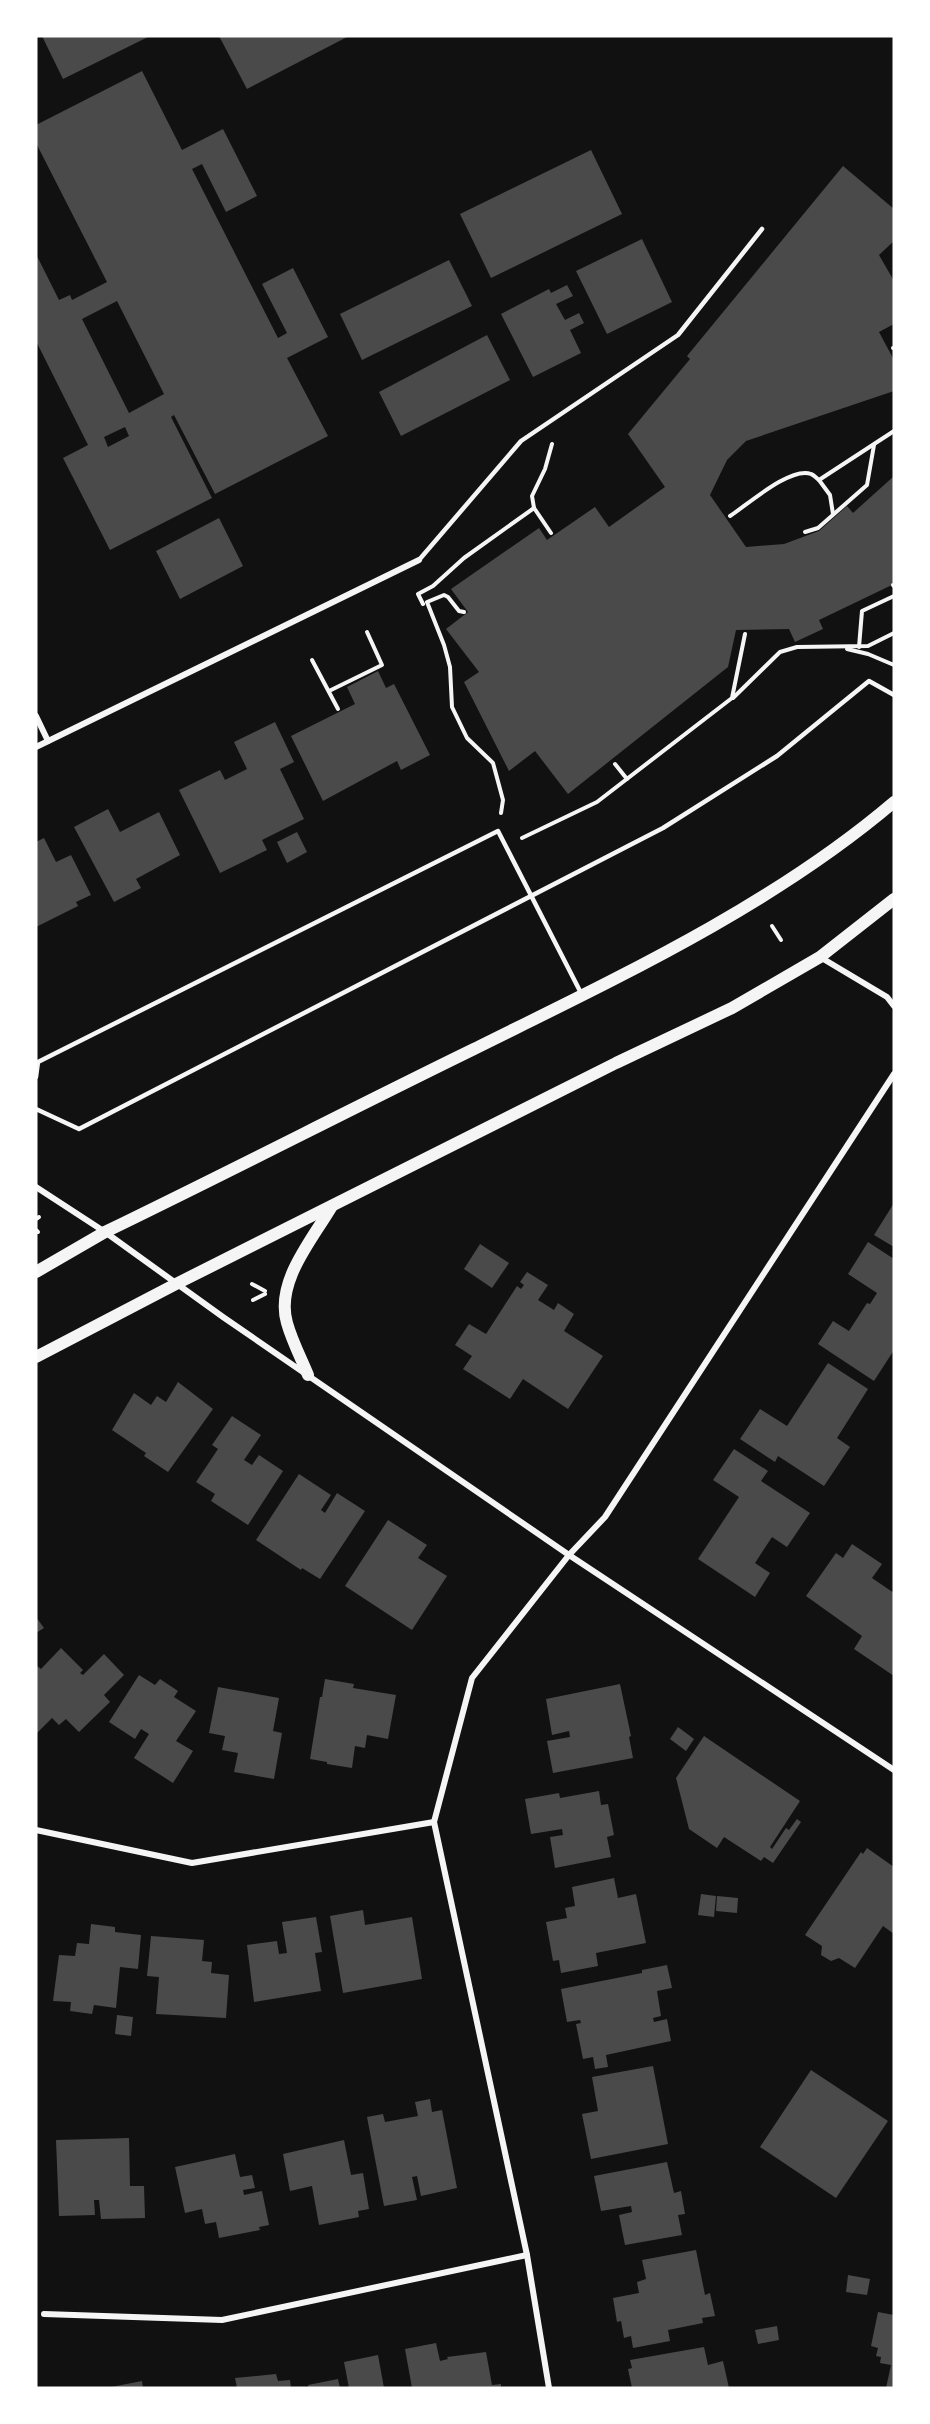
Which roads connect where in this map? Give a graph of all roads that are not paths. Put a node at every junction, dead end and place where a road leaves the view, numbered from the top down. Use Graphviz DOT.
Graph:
graph roads {
  1 [pos="762,229"];
  2 [pos="419,560"];
  3 [pos="894,695"];
  4 [pos="36,716"];
  5 [pos="48,741"];
  6 [pos="36,747"];
  7 [pos="894,802"];
  8 [pos="531,896"];
  9 [pos="894,899"];
  10 [pos="820,957"];
  11 [pos="582,996"];
  12 [pos="894,1006"];
  13 [pos="894,1074"];
  14 [pos="36,1077"];
  15 [pos="36,1109"];
  16 [pos="36,1187"];
  17 [pos="333,1205"];
  18 [pos="105,1232"];
  19 [pos="36,1272"];
  20 [pos="176,1284"];
  21 [pos="36,1357"];
  22 [pos="308,1375"];
  23 [pos="569,1555"];
  24 [pos="894,1770"];
  25 [pos="435,1822"];
  26 [pos="36,1830"];
  27 [pos="527,2255"];
  28 [pos="44,2314"];
  29 [pos="549,2388"];
  1 -- 2 [label="lane"];
  2 -- 5 [label="street"];
  3 -- 8 [label="lane"];
  4 -- 5 [label="street"];
  5 -- 6 [label="street"];
  7 -- 11 [label="main road"];
  8 -- 11 [label="lane"];
  8 -- 14 [label="lane"];
  8 -- 15 [label="lane"];
  9 -- 10 [label="main road"];
  10 -- 12 [label="street"];
  10 -- 17 [label="main road"];
  11 -- 18 [label="main road"];
  13 -- 23 [label="street"];
  16 -- 18 [label="street"];
  17 -- 20 [label="main road"];
  17 -- 22 [label="main road"];
  18 -- 19 [label="main road"];
  18 -- 20 [label="street"];
  20 -- 21 [label="main road"];
  20 -- 22 [label="street"];
  22 -- 23 [label="street"];
  23 -- 24 [label="street"];
  23 -- 25 [label="street"];
  25 -- 26 [label="street"];
  25 -- 27 [label="street"];
  27 -- 28 [label="street"];
  27 -- 29 [label="street"];
}
